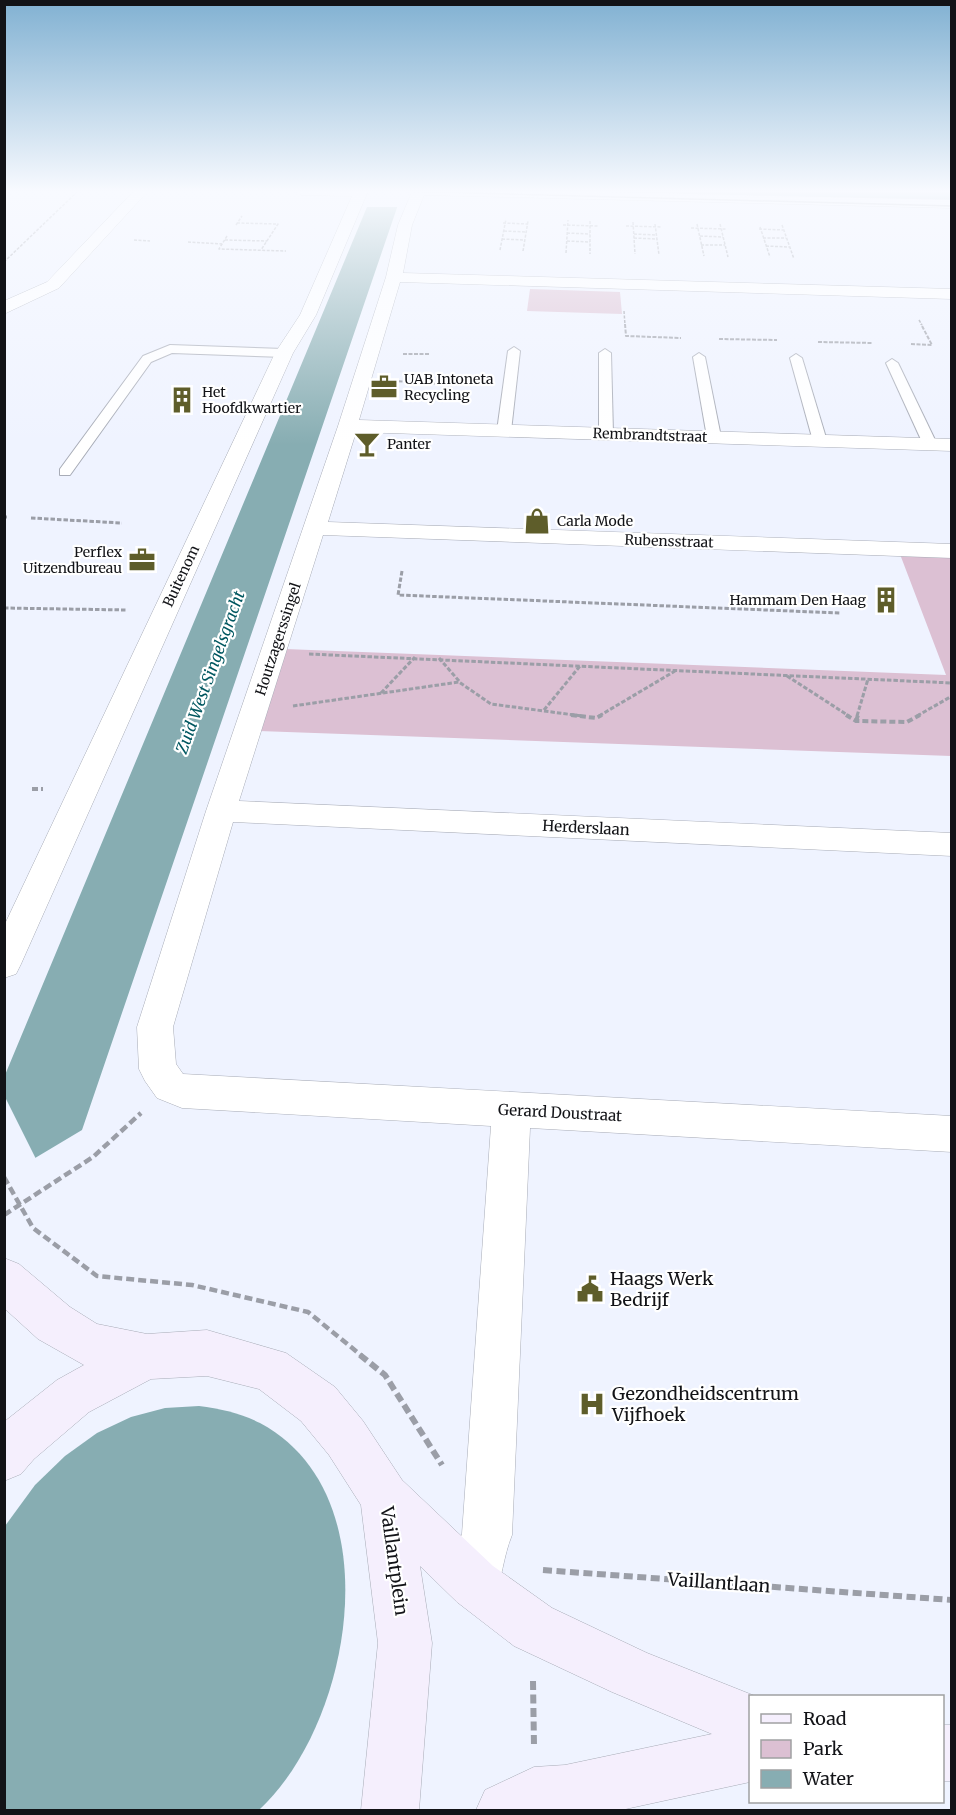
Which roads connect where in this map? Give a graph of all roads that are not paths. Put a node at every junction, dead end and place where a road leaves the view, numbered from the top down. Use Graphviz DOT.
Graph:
graph roads {
  1 [pos="62,276"];
  2 [pos="325,276"];
  3 [pos="394,277"];
  4 [pos="951,294"];
  5 [pos="4,309"];
  6 [pos="514,351"];
  7 [pos="284,353"];
  8 [pos="605,353"];
  9 [pos="699,357"];
  10 [pos="796,358"];
  11 [pos="892,363"];
  12 [pos="348,426"];
  13 [pos="504,431"];
  14 [pos="606,434"];
  15 [pos="714,438"];
  16 [pos="820,441"];
  17 [pos="930,444"];
  18 [pos="951,445"];
  19 [pos="65,472"];
  20 [pos="314,528"];
  21 [pos="951,551"];
  22 [pos="221,810"];
  23 [pos="951,845"];
  24 [pos="4,964"];
  25 [pos="170,1086"];
  26 [pos="511,1110"];
  27 [pos="951,1134"];
  28 [pos="4,1279"];
  29 [pos="147,1357"];
  30 [pos="4,1457"];
  31 [pos="385,1497"];
  32 [pos="476,1584"];
  33 [pos="749,1722"];
  34 [pos="749,1754"];
  35 [pos="520,1803"];
  36 [pos="390,1810"];
  1 -- 5 [label="street"];
  2 -- 7 [label="street, Buitenom"];
  3 -- 4 [label="street"];
  3 -- 12 [label="street, Houtzagerssingel"];
  6 -- 13 [label="lane"];
  7 -- 19 [label="lane"];
  7 -- 24 [label="street, Buitenom"];
  8 -- 14 [label="lane"];
  9 -- 15 [label="lane"];
  10 -- 16 [label="lane"];
  11 -- 17 [label="lane"];
  12 -- 13 [label="street, Rembrandtstraat"];
  12 -- 20 [label="street, Houtzagerssingel"];
  13 -- 14 [label="street, Rembrandtstraat"];
  14 -- 15 [label="street, Rembrandtstraat"];
  15 -- 16 [label="street, Rembrandtstraat"];
  16 -- 17 [label="street, Rembrandtstraat"];
  17 -- 18 [label="street, Rembrandtstraat"];
  20 -- 21 [label="street, Rubensstraat"];
  20 -- 22 [label="street, Houtzagerssingel"];
  22 -- 23 [label="street, Herderslaan"];
  22 -- 25 [label="street, Houtzagerssingel"];
  25 -- 26 [label="street, Gerard Doustraat"];
  26 -- 27 [label="street, Gerard Doustraat"];
  26 -- 32 [label="street"];
  28 -- 29 [label="main road"];
  29 -- 30 [label="main road, Vaillantplein"];
  29 -- 31 [label="main road, Vaillantplein"];
  31 -- 32 [label="main road"];
  31 -- 36 [label="main road, Vaillantplein"];
  32 -- 33 [label="main road"];
  34 -- 35 [label="main road"];
}
